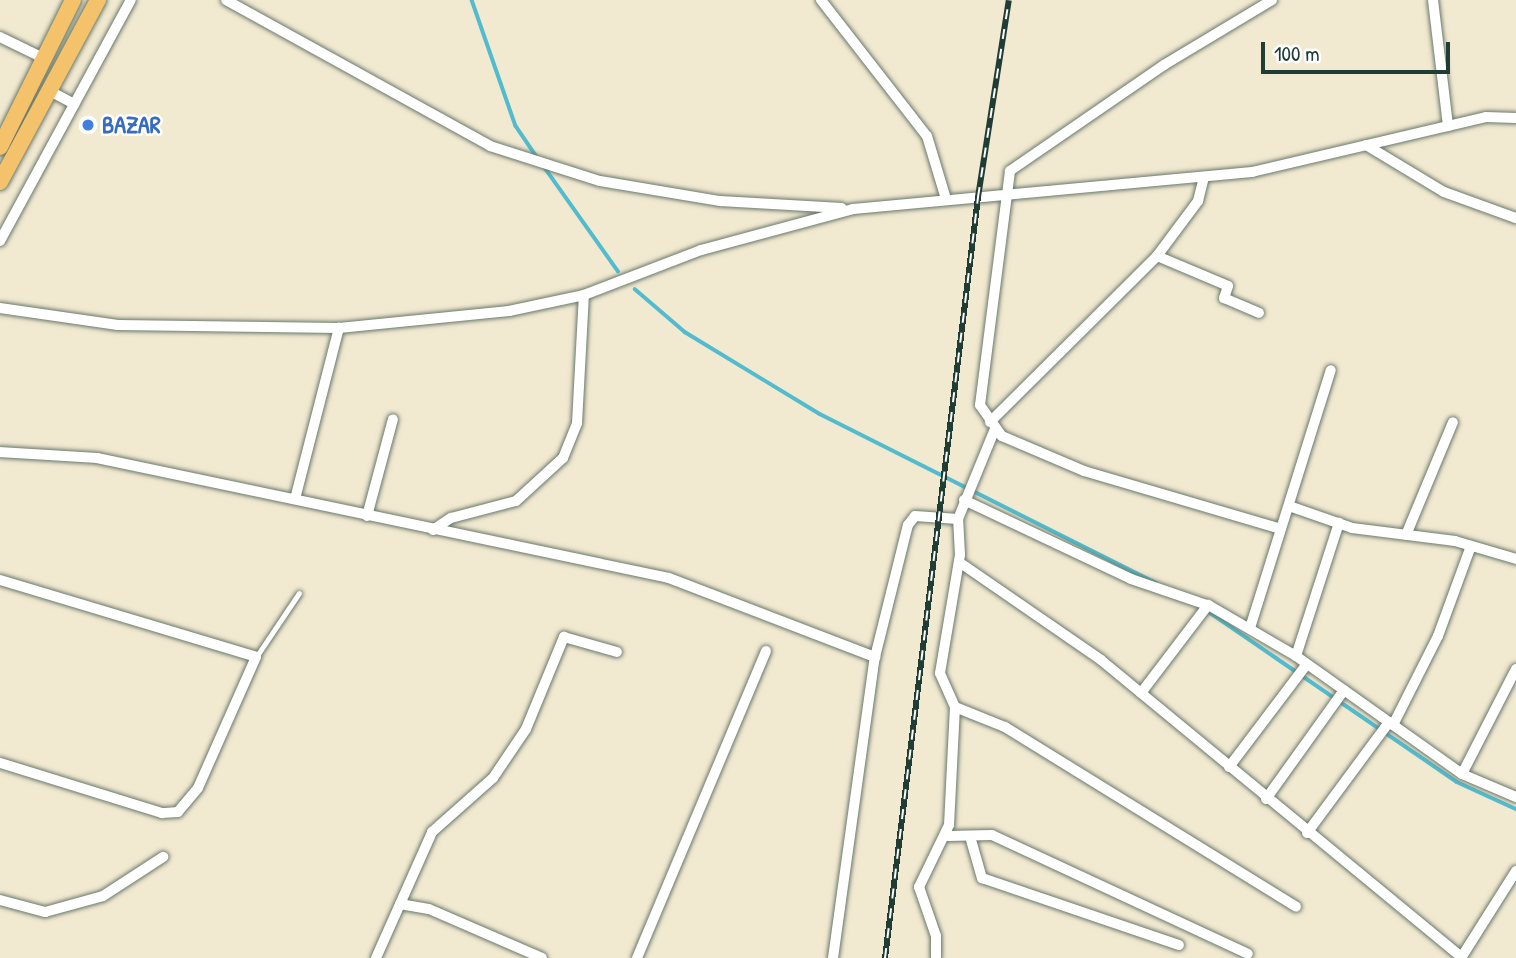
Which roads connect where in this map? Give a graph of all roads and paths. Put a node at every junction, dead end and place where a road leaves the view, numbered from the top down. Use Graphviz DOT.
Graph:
graph roads {
  1 [pos="74,0"];
  2 [pos="98,0"];
  3 [pos="131,0"];
  4 [pos="226,0"];
  5 [pos="821,0"];
  6 [pos="1272,0"];
  7 [pos="1433,0"];
  8 [pos="0,37"];
  9 [pos="43,58"];
  10 [pos="48,90"];
  11 [pos="75,104"];
  12 [pos="1516,118"];
  13 [pos="1448,126"];
  14 [pos="1366,145"];
  15 [pos="0,146"];
  16 [pos="1204,177"];
  17 [pos="0,182"];
  18 [pos="1004,194"];
  19 [pos="946,199"];
  20 [pos="853,209"];
  21 [pos="1516,218"];
  22 [pos="0,241"];
  23 [pos="1157,256"];
  24 [pos="584,295"];
  25 [pos="0,308"];
  26 [pos="1259,313"];
  27 [pos="339,328"];
  28 [pos="1331,370"];
  29 [pos="393,419"];
  30 [pos="1453,422"];
  31 [pos="993,426"];
  32 [pos="0,452"];
  33 [pos="295,499"];
  34 [pos="964,500"];
  35 [pos="1289,506"];
  36 [pos="367,516"];
  37 [pos="958,519"];
  38 [pos="1339,523"];
  39 [pos="1281,529"];
  40 [pos="433,530"];
  41 [pos="1406,535"];
  42 [pos="1471,546"];
  43 [pos="1516,559"];
  44 [pos="959,562"];
  45 [pos="0,580"];
  46 [pos="299,593"];
  47 [pos="1208,605"];
  48 [pos="1250,628"];
  49 [pos="766,651"];
  50 [pos="617,652"];
  51 [pos="1296,656"];
  52 [pos="256,657"];
  53 [pos="875,657"];
  54 [pos="1307,664"];
  55 [pos="1516,668"];
  56 [pos="1345,690"];
  57 [pos="1141,693"];
  58 [pos="955,707"];
  59 [pos="1391,724"];
  60 [pos="0,763"];
  61 [pos="1229,767"];
  62 [pos="1462,774"];
  63 [pos="1516,797"];
  64 [pos="1266,799"];
  65 [pos="1307,834"];
  66 [pos="948,836"];
  67 [pos="971,840"];
  68 [pos="163,857"];
  69 [pos="1516,872"];
  70 [pos="0,900"];
  71 [pos="400,904"];
  72 [pos="1296,907"];
  73 [pos="1179,945"];
  74 [pos="1248,954"];
  75 [pos="376,958"];
  76 [pos="542,958"];
  77 [pos="637,958"];
  78 [pos="832,958"];
  79 [pos="936,958"];
  80 [pos="1461,958"];
  1 -- 9 [label="highway"];
  2 -- 10 [label="highway"];
  3 -- 11 [label="street"];
  4 -- 20 [label="street"];
  5 -- 19 [label="street"];
  6 -- 18 [label="street"];
  7 -- 13 [label="street"];
  8 -- 9 [label="street"];
  9 -- 15 [label="highway"];
  10 -- 11 [label="street"];
  10 -- 17 [label="highway"];
  11 -- 22 [label="street"];
  12 -- 13 [label="street"];
  13 -- 14 [label="street"];
  14 -- 16 [label="street"];
  14 -- 21 [label="street"];
  16 -- 18 [label="street"];
  16 -- 23 [label="street"];
  18 -- 19 [label="street"];
  18 -- 31 [label="street"];
  19 -- 20 [label="street"];
  20 -- 24 [label="street"];
  23 -- 26 [label="street"];
  23 -- 31 [label="street"];
  24 -- 27 [label="street"];
  24 -- 40 [label="street"];
  25 -- 27 [label="street"];
  27 -- 33 [label="street"];
  28 -- 35 [label="street"];
  29 -- 36 [label="street"];
  30 -- 41 [label="street"];
  31 -- 34 [label="street"];
  31 -- 39 [label="street"];
  32 -- 33 [label="street"];
  33 -- 36 [label="street"];
  34 -- 37 [label="street"];
  34 -- 47 [label="street"];
  35 -- 38 [label="street"];
  35 -- 39 [label="street"];
  36 -- 40 [label="street"];
  37 -- 44 [label="street"];
  37 -- 53 [label="street"];
  38 -- 41 [label="street"];
  38 -- 51 [label="street"];
  39 -- 48 [label="street"];
  40 -- 53 [label="street"];
  41 -- 42 [label="street"];
  42 -- 43 [label="street"];
  42 -- 59 [label="street"];
  44 -- 57 [label="street"];
  44 -- 58 [label="street"];
  45 -- 52 [label="street"];
  46 -- 52 [label="lane"];
  47 -- 48 [label="street"];
  47 -- 57 [label="street"];
  48 -- 51 [label="street"];
  49 -- 77 [label="street"];
  50 -- 71 [label="street"];
  51 -- 54 [label="street"];
  52 -- 60 [label="street"];
  53 -- 78 [label="street"];
  54 -- 56 [label="street"];
  54 -- 61 [label="street"];
  55 -- 62 [label="street"];
  56 -- 59 [label="street"];
  56 -- 64 [label="street"];
  57 -- 61 [label="street"];
  58 -- 66 [label="street"];
  58 -- 72 [label="street"];
  59 -- 62 [label="street"];
  59 -- 65 [label="street"];
  61 -- 64 [label="street"];
  62 -- 63 [label="street"];
  64 -- 65 [label="street"];
  65 -- 80 [label="street"];
  66 -- 67 [label="street"];
  66 -- 79 [label="street"];
  67 -- 73 [label="street"];
  67 -- 74 [label="street"];
  68 -- 70 [label="street"];
  69 -- 80 [label="street"];
  71 -- 75 [label="street"];
  71 -- 76 [label="street"];
}
